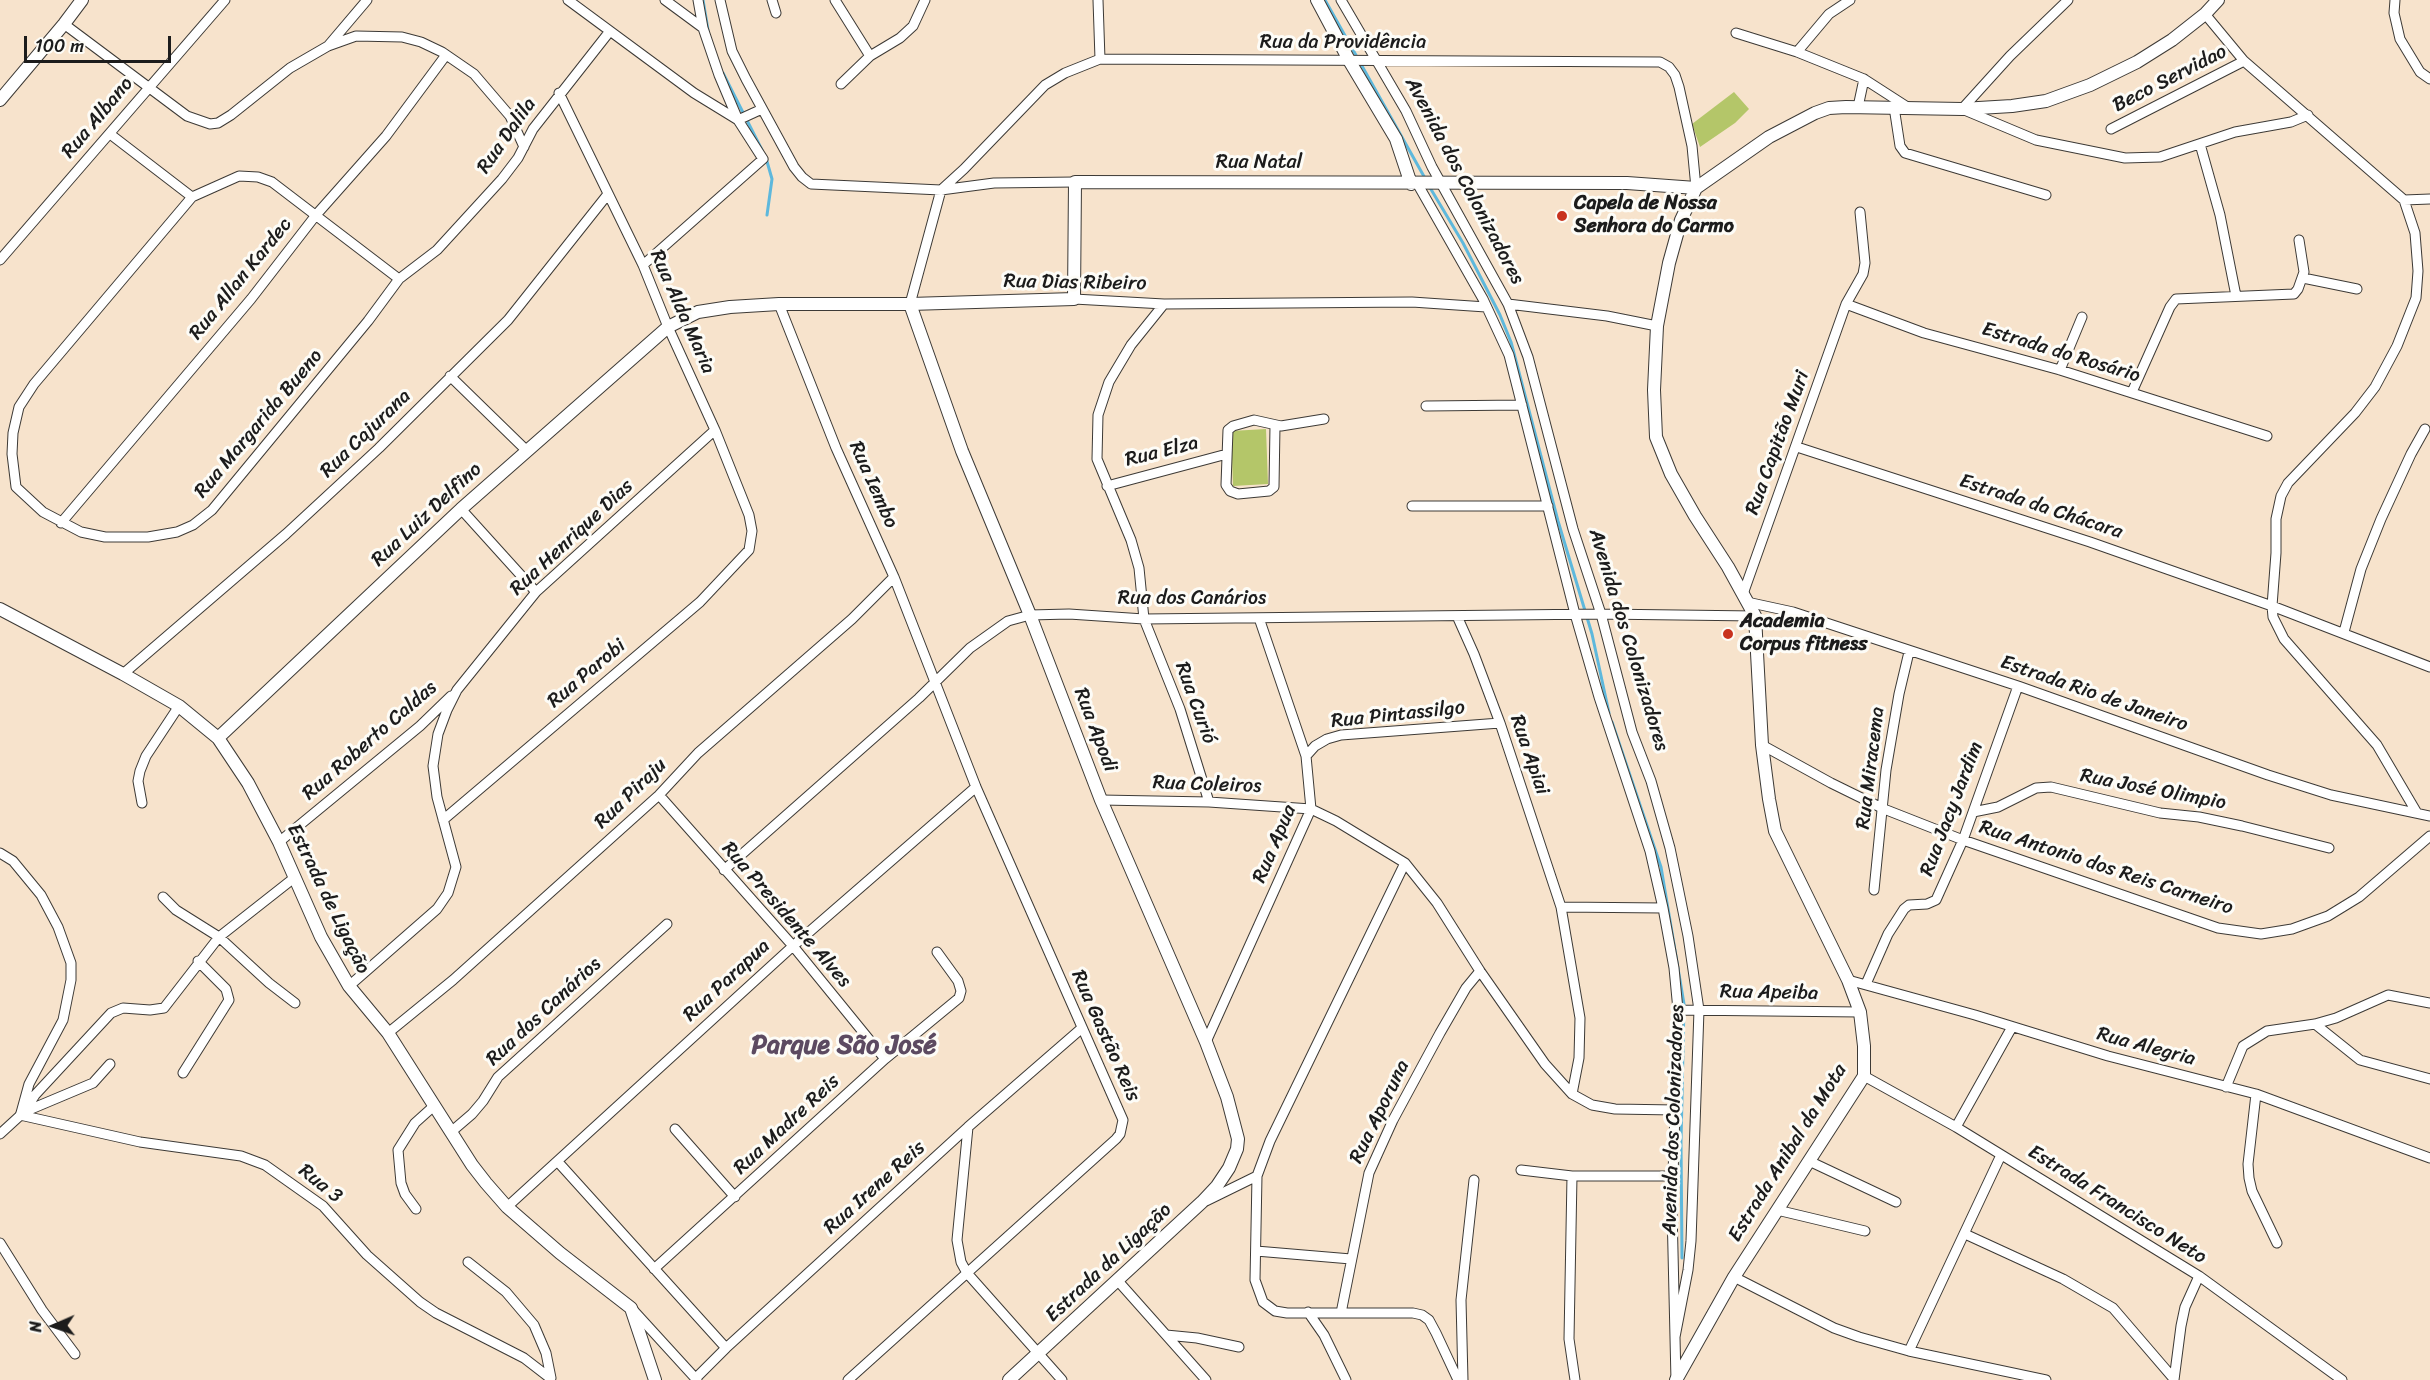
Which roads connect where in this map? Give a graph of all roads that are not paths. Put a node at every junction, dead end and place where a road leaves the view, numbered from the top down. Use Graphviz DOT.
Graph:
graph roads {
  1 [pos="82,0"];
  2 [pos="225,0"];
  3 [pos="367,0"];
  4 [pos="568,0"];
  5 [pos="665,0"];
  6 [pos="698,0"];
  7 [pos="720,0"];
  8 [pos="772,0"];
  9 [pos="834,0"];
  10 [pos="925,0"];
  11 [pos="1098,0"];
  12 [pos="1317,0"];
  13 [pos="1341,0"];
  14 [pos="1850,0"];
  15 [pos="2068,0"];
  16 [pos="2218,0"];
  17 [pos="2395,0"];
  18 [pos="776,14"];
  19 [pos="2205,14"];
  20 [pos="64,24"];
  21 [pos="703,28"];
  22 [pos="610,31"];
  23 [pos="1736,33"];
  24 [pos="328,46"];
  25 [pos="1797,52"];
  26 [pos="446,55"];
  27 [pos="870,56"];
  28 [pos="1100,59"];
  29 [pos="1353,61"];
  30 [pos="2244,61"];
  31 [pos="1374,62"];
  32 [pos="1864,79"];
  33 [pos="2430,79"];
  34 [pos="841,84"];
  35 [pos="148,87"];
  36 [pos="559,93"];
  37 [pos="0,100"];
  38 [pos="1858,107"];
  39 [pos="1894,107"];
  40 [pos="1909,108"];
  41 [pos="1962,109"];
  42 [pos="759,110"];
  43 [pos="2308,115"];
  44 [pos="741,119"];
  45 [pos="2111,129"];
  46 [pos="111,134"];
  47 [pos="2200,144"];
  48 [pos="524,147"];
  49 [pos="1075,182"];
  50 [pos="1416,183"];
  51 [pos="1438,183"];
  52 [pos="1696,188"];
  53 [pos="941,190"];
  54 [pos="608,194"];
  55 [pos="2046,195"];
  56 [pos="192,196"];
  57 [pos="2430,198"];
  58 [pos="2404,200"];
  59 [pos="1860,212"];
  60 [pos="316,215"];
  61 [pos="2299,240"];
  62 [pos="0,260"];
  63 [pos="642,265"];
  64 [pos="2303,278"];
  65 [pos="399,279"];
  66 [pos="2357,289"];
  67 [pos="2236,296"];
  68 [pos="1074,299"];
  69 [pos="779,304"];
  70 [pos="910,304"];
  71 [pos="1164,304"];
  72 [pos="1508,304"];
  73 [pos="1846,304"];
  74 [pos="1486,307"];
  75 [pos="2082,317"];
  76 [pos="1657,326"];
  77 [pos="668,327"];
  78 [pos="2060,370"];
  79 [pos="450,376"];
  80 [pos="2132,392"];
  81 [pos="1522,405"];
  82 [pos="1426,406"];
  83 [pos="1324,418"];
  84 [pos="1275,426"];
  85 [pos="2425,429"];
  86 [pos="715,430"];
  87 [pos="2266,435"];
  88 [pos="1797,447"];
  89 [pos="527,451"];
  90 [pos="1227,454"];
  91 [pos="1107,486"];
  92 [pos="1412,506"];
  93 [pos="1548,507"];
  94 [pos="461,509"];
  95 [pos="61,523"];
  96 [pos="749,550"];
  97 [pos="894,577"];
  98 [pos="536,592"];
  99 [pos="1745,598"];
  100 [pos="2272,606"];
  101 [pos="0,609"];
  102 [pos="1578,614"];
  103 [pos="1598,614"];
  104 [pos="1030,615"];
  105 [pos="1457,616"];
  106 [pos="1755,616"];
  107 [pos="1259,618"];
  108 [pos="1143,619"];
  109 [pos="2344,632"];
  110 [pos="1910,652"];
  111 [pos="2430,667"];
  112 [pos="123,674"];
  113 [pos="936,681"];
  114 [pos="2018,686"];
  115 [pos="457,690"];
  116 [pos="179,706"];
  117 [pos="1500,723"];
  118 [pos="218,738"];
  119 [pos="1762,745"];
  120 [pos="1306,756"];
  121 [pos="976,787"];
  122 [pos="659,795"];
  123 [pos="1101,800"];
  124 [pos="1209,802"];
  125 [pos="142,803"];
  126 [pos="1311,809"];
  127 [pos="1884,809"];
  128 [pos="1973,812"];
  129 [pos="2417,813"];
  130 [pos="2430,816"];
  131 [pos="443,820"];
  132 [pos="2430,836"];
  133 [pos="1963,840"];
  134 [pos="279,842"];
  135 [pos="2329,848"];
  136 [pos="0,853"];
  137 [pos="1405,863"];
  138 [pos="724,870"];
  139 [pos="294,878"];
  140 [pos="1874,890"];
  141 [pos="163,897"];
  142 [pos="1561,907"];
  143 [pos="1663,908"];
  144 [pos="667,924"];
  145 [pos="219,937"];
  146 [pos="793,946"];
  147 [pos="937,952"];
  148 [pos="198,961"];
  149 [pos="1480,971"];
  150 [pos="1848,980"];
  151 [pos="1866,984"];
  152 [pos="349,986"];
  153 [pos="295,1003"];
  154 [pos="2430,1004"];
  155 [pos="1680,1010"];
  156 [pos="1696,1010"];
  157 [pos="1860,1012"];
  158 [pos="2314,1024"];
  159 [pos="2012,1027"];
  160 [pos="1082,1028"];
  161 [pos="388,1033"];
  162 [pos="1206,1042"];
  163 [pos="885,1059"];
  164 [pos="110,1064"];
  165 [pos="183,1073"];
  166 [pos="1864,1076"];
  167 [pos="2430,1079"];
  168 [pos="2226,1087"];
  169 [pos="1572,1094"];
  170 [pos="2256,1094"];
  171 [pos="435,1105"];
  172 [pos="1675,1110"];
  173 [pos="22,1114"];
  174 [pos="968,1127"];
  175 [pos="1956,1127"];
  176 [pos="675,1129"];
  177 [pos="451,1132"];
  178 [pos="1676,1132"];
  179 [pos="1693,1133"];
  180 [pos="0,1134"];
  181 [pos="2001,1155"];
  182 [pos="2430,1158"];
  183 [pos="1809,1161"];
  184 [pos="558,1162"];
  185 [pos="1229,1168"];
  186 [pos="1521,1170"];
  187 [pos="1257,1176"];
  188 [pos="1572,1176"];
  189 [pos="1673,1176"];
  190 [pos="1474,1180"];
  191 [pos="735,1197"];
  192 [pos="1202,1202"];
  193 [pos="1896,1202"];
  194 [pos="507,1207"];
  195 [pos="416,1209"];
  196 [pos="1777,1210"];
  197 [pos="1865,1231"];
  198 [pos="1965,1234"];
  199 [pos="0,1243"];
  200 [pos="2277,1243"];
  201 [pos="1256,1251"];
  202 [pos="1351,1259"];
  203 [pos="468,1262"];
  204 [pos="654,1269"];
  205 [pos="968,1272"];
  206 [pos="2199,1276"];
  207 [pos="1734,1277"];
  208 [pos="1118,1281"];
  209 [pos="631,1308"];
  210 [pos="1308,1312"];
  211 [pos="1341,1313"];
  212 [pos="1166,1335"];
  213 [pos="1675,1337"];
  214 [pos="1239,1347"];
  215 [pos="726,1348"];
  216 [pos="1909,1352"];
  217 [pos="75,1354"];
  218 [pos="1039,1354"];
  219 [pos="551,1379"];
  220 [pos="697,1379"];
  221 [pos="2174,1379"];
  222 [pos="655,1380"];
  223 [pos="848,1380"];
  224 [pos="1009,1380"];
  225 [pos="1062,1380"];
  226 [pos="1206,1380"];
  227 [pos="1346,1380"];
  228 [pos="1458,1380"];
  229 [pos="1463,1380"];
  230 [pos="1575,1380"];
  231 [pos="1676,1380"];
  232 [pos="2046,1380"];
  233 [pos="2342,1380"];
  1 -- 20 [label="street"];
  2 -- 35 [label="street, Rua Albano"];
  3 -- 24 [label="street"];
  4 -- 22 [label="street"];
  5 -- 21 [label="street"];
  6 -- 21 [label="street"];
  7 -- 42 [label="street"];
  8 -- 18 [label="street"];
  9 -- 27 [label="street"];
  10 -- 27 [label="street"];
  11 -- 28 [label="street"];
  12 -- 29 [label="street, Avenida dos Colonizadores"];
  13 -- 31 [label="street, Avenida dos Colonizadores"];
  14 -- 25 [label="street"];
  15 -- 41 [label="street"];
  16 -- 19 [label="street"];
  17 -- 33 [label="street"];
  19 -- 30 [label="street"];
  19 -- 41 [label="street"];
  20 -- 35 [label="street"];
  20 -- 37 [label="street"];
  21 -- 44 [label="street"];
  22 -- 36 [label="street, Rua Dalila"];
  22 -- 44 [label="street"];
  23 -- 25 [label="street"];
  24 -- 26 [label="street"];
  24 -- 35 [label="street"];
  25 -- 32 [label="street"];
  26 -- 48 [label="street"];
  26 -- 60 [label="street, Rua Allan Kardec"];
  27 -- 34 [label="street"];
  28 -- 29 [label="street, Rua da Providência"];
  28 -- 53 [label="street, Rua da Providência"];
  29 -- 31 [label="street, Rua da Providência"];
  29 -- 50 [label="street, Avenida dos Colonizadores"];
  30 -- 43 [label="street"];
  30 -- 45 [label="street, Beco Servidao"];
  31 -- 51 [label="street, Avenida dos Colonizadores"];
  31 -- 52 [label="street, Rua da Providência"];
  32 -- 38 [label="street"];
  32 -- 40 [label="street"];
  35 -- 46 [label="street, Rua Albano"];
  36 -- 48 [label="street, Rua Dalila"];
  36 -- 54 [label="street, Rua Alda Maria"];
  38 -- 39 [label="street"];
  38 -- 52 [label="street"];
  39 -- 40 [label="street"];
  39 -- 55 [label="street"];
  40 -- 41 [label="street"];
  41 -- 47 [label="street"];
  42 -- 44 [label="street"];
  42 -- 53 [label="street, Rua Natal"];
  43 -- 47 [label="street"];
  43 -- 58 [label="street"];
  44 -- 63 [label="street"];
  46 -- 56 [label="street"];
  46 -- 62 [label="street, Rua Albano"];
  47 -- 67 [label="street"];
  48 -- 65 [label="street, Rua Dalila"];
  49 -- 50 [label="street, Rua Natal"];
  49 -- 53 [label="street, Rua Natal"];
  49 -- 68 [label="street"];
  50 -- 51 [label="street, Rua Natal"];
  50 -- 74 [label="street, Avenida dos Colonizadores"];
  51 -- 52 [label="street, Rua Natal"];
  51 -- 72 [label="street, Avenida dos Colonizadores"];
  52 -- 76 [label="street, Estrada Anibal da Mota"];
  53 -- 70 [label="street"];
  54 -- 63 [label="street, Rua Alda Maria"];
  54 -- 79 [label="street, Rua Cajurana"];
  56 -- 60 [label="street"];
  56 -- 95 [label="street, Rua Margarida Bueno"];
  57 -- 58 [label="street"];
  58 -- 100 [label="street"];
  59 -- 73 [label="street, Rua Capitão Muri"];
  60 -- 65 [label="street"];
  60 -- 95 [label="street, Rua Allan Kardec"];
  61 -- 64 [label="street"];
  63 -- 77 [label="street, Rua Alda Maria"];
  64 -- 66 [label="street"];
  64 -- 67 [label="street"];
  65 -- 95 [label="street, Rua Margarida Bueno"];
  67 -- 80 [label="street"];
  68 -- 70 [label="street, Rua Dias Ribeiro"];
  68 -- 71 [label="street, Rua Dias Ribeiro"];
  69 -- 70 [label="street, Rua Dias Ribeiro"];
  69 -- 77 [label="street, Rua Dias Ribeiro"];
  69 -- 97 [label="street, Rua Iembo"];
  70 -- 104 [label="street, Rua Apodi"];
  71 -- 74 [label="street, Rua Dias Ribeiro"];
  71 -- 91 [label="street, Rua Curió"];
  72 -- 76 [label="street"];
  72 -- 103 [label="street, Avenida dos Colonizadores"];
  73 -- 78 [label="street, Estrada do Rosário"];
  73 -- 88 [label="street, Rua Capitão Muri"];
  74 -- 81 [label="street, Avenida dos Colonizadores"];
  75 -- 78 [label="street"];
  76 -- 99 [label="street, Estrada Anibal da Mota"];
  77 -- 86 [label="street, Rua Alda Maria"];
  77 -- 89 [label="street, Rua Luiz Delfino"];
  78 -- 80 [label="street, Estrada do Rosário"];
  79 -- 89 [label="street"];
  79 -- 112 [label="street, Rua Cajurana"];
  80 -- 87 [label="street, Estrada do Rosário"];
  81 -- 82 [label="street"];
  81 -- 93 [label="street, Avenida dos Colonizadores"];
  83 -- 84 [label="street, Rua Elza"];
  84 -- 90 [label="street, Rua Elza"];
  84 -- 90 [label="street, Rua Elza"];
  85 -- 109 [label="street"];
  86 -- 96 [label="street, Rua Alda Maria"];
  86 -- 98 [label="street, Rua Henrique Dias"];
  88 -- 99 [label="street, Rua Capitão Muri"];
  88 -- 100 [label="street, Estrada da Chácara"];
  89 -- 94 [label="street, Rua Luiz Delfino"];
  90 -- 91 [label="street, Rua Elza"];
  91 -- 108 [label="street, Rua Curió"];
  92 -- 93 [label="street"];
  93 -- 102 [label="street, Avenida dos Colonizadores"];
  94 -- 98 [label="street"];
  94 -- 118 [label="street, Rua Luiz Delfino"];
  96 -- 131 [label="street, Rua Parobi"];
  97 -- 113 [label="street, Rua Iembo"];
  97 -- 122 [label="street, Rua Piraju"];
  98 -- 115 [label="street, Rua Henrique Dias"];
  99 -- 106 [label="street, Estrada Anibal da Mota"];
  99 -- 110 [label="street, Estrada Rio de Janeiro"];
  100 -- 109 [label="street"];
  100 -- 129 [label="street"];
  101 -- 112 [label="street, Estrada de Ligação"];
  102 -- 103 [label="street, Rua dos Canários"];
  102 -- 105 [label="street, Rua dos Canários"];
  102 -- 143 [label="street, Avenida dos Colonizadores"];
  103 -- 106 [label="street, Rua dos Canários"];
  103 -- 156 [label="street, Avenida dos Colonizadores"];
  104 -- 108 [label="street, Rua dos Canários"];
  104 -- 113 [label="street, Rua dos Canários"];
  104 -- 123 [label="street, Rua Apodi"];
  105 -- 107 [label="street, Rua dos Canários"];
  105 -- 117 [label="street, Rua Apiai"];
  106 -- 119 [label="street, Estrada Anibal da Mota"];
  107 -- 108 [label="street, Rua dos Canários"];
  107 -- 120 [label="street, Rua Apua"];
  108 -- 124 [label="street, Rua Curió"];
  109 -- 111 [label="street"];
  110 -- 114 [label="street, Estrada Rio de Janeiro"];
  110 -- 127 [label="street, Rua Miracema"];
  112 -- 116 [label="street, Estrada de Ligação"];
  113 -- 121 [label="street, Rua Gastão Reis"];
  113 -- 138 [label="street, Rua dos Canários"];
  114 -- 128 [label="street, Rua Jacy Jardim"];
  114 -- 129 [label="street, Estrada Rio de Janeiro"];
  115 -- 131 [label="street, Rua Henrique Dias"];
  115 -- 134 [label="street, Rua Roberto Caldas"];
  116 -- 118 [label="street, Estrada de Ligação"];
  116 -- 125 [label="street"];
  117 -- 120 [label="street, Rua Pintassilgo"];
  117 -- 142 [label="street, Rua Apiai"];
  118 -- 134 [label="street, Estrada de Ligação"];
  119 -- 127 [label="street, Rua Antonio dos Reis Carneiro"];
  119 -- 150 [label="street, Estrada Anibal da Mota"];
  120 -- 126 [label="street, Rua Apua"];
  121 -- 146 [label="street, Rua Parapua"];
  121 -- 160 [label="street, Rua Gastão Reis"];
  122 -- 138 [label="street, Rua Presidente Alves"];
  122 -- 161 [label="street, Rua Piraju"];
  123 -- 124 [label="street, Rua Coleiros"];
  123 -- 162 [label="street, Rua Apodi"];
  124 -- 126 [label="street, Rua Coleiros"];
  126 -- 137 [label="street"];
  126 -- 162 [label="street, Rua Apua"];
  127 -- 133 [label="street, Rua Antonio dos Reis Carneiro"];
  127 -- 140 [label="street, Rua Miracema"];
  128 -- 133 [label="street, Rua Jacy Jardim"];
  128 -- 135 [label="street, Rua José Olimpio"];
  129 -- 130 [label="street, Estrada Rio de Janeiro"];
  131 -- 152 [label="street, Rua Henrique Dias"];
  132 -- 133 [label="street, Rua Antonio dos Reis Carneiro"];
  133 -- 151 [label="street, Rua Jacy Jardim"];
  134 -- 139 [label="street, Estrada de Ligação"];
  136 -- 173 [label="street"];
  137 -- 149 [label="street"];
  137 -- 187 [label="street"];
  138 -- 146 [label="street, Rua Presidente Alves"];
  139 -- 145 [label="street"];
  139 -- 152 [label="street, Estrada de Ligação"];
  141 -- 145 [label="street"];
  142 -- 143 [label="street"];
  142 -- 169 [label="street, Rua Apiai"];
  143 -- 155 [label="street, Avenida dos Colonizadores"];
  144 -- 177 [label="street, Rua dos Canários"];
  145 -- 148 [label="street"];
  145 -- 153 [label="street"];
  146 -- 163 [label="street, Rua Presidente Alves"];
  146 -- 184 [label="street, Rua Parapua"];
  147 -- 163 [label="street, Rua Madre Reis"];
  148 -- 165 [label="street"];
  148 -- 173 [label="street"];
  149 -- 169 [label="street"];
  149 -- 202 [label="street, Rua Aporuna"];
  150 -- 151 [label="street, Rua Alegria"];
  150 -- 157 [label="street, Estrada Anibal da Mota"];
  151 -- 159 [label="street, Rua Alegria"];
  152 -- 161 [label="street, Estrada de Ligação"];
  154 -- 158 [label="street"];
  155 -- 156 [label="street, Rua Apeiba"];
  155 -- 172 [label="street, Avenida dos Colonizadores"];
  156 -- 157 [label="street, Rua Apeiba"];
  156 -- 179 [label="street, Avenida dos Colonizadores"];
  157 -- 166 [label="street, Estrada Anibal da Mota"];
  158 -- 167 [label="street"];
  158 -- 168 [label="street"];
  159 -- 168 [label="street, Rua Alegria"];
  159 -- 175 [label="street"];
  160 -- 174 [label="street, Rua Irene Reis"];
  160 -- 205 [label="street, Rua Gastão Reis"];
  161 -- 171 [label="street, Estrada de Ligação"];
  162 -- 185 [label="street, Rua Apodi"];
  163 -- 191 [label="street, Rua Madre Reis"];
  164 -- 173 [label="street"];
  166 -- 175 [label="street, Estrada Francisco Neto"];
  166 -- 183 [label="street, Estrada Anibal da Mota"];
  168 -- 170 [label="street, Rua Alegria"];
  169 -- 172 [label="street"];
  170 -- 182 [label="street, Rua Alegria"];
  170 -- 200 [label="street"];
  171 -- 177 [label="street, Estrada de Ligação"];
  171 -- 195 [label="street"];
  172 -- 178 [label="street, Avenida dos Colonizadores"];
  173 -- 180 [label="street"];
  173 -- 219 [label="street, Rua 3"];
  174 -- 205 [label="street"];
  174 -- 215 [label="street, Rua Irene Reis"];
  175 -- 181 [label="street, Estrada Francisco Neto"];
  176 -- 191 [label="street"];
  177 -- 194 [label="street, Estrada de Ligação"];
  178 -- 179 [label="street"];
  178 -- 189 [label="street, Avenida dos Colonizadores"];
  179 -- 213 [label="street, Avenida dos Colonizadores"];
  181 -- 198 [label="street"];
  181 -- 206 [label="street, Estrada Francisco Neto"];
  183 -- 193 [label="street"];
  183 -- 196 [label="street, Estrada Anibal da Mota"];
  184 -- 194 [label="street, Rua Parapua"];
  184 -- 204 [label="street"];
  185 -- 192 [label="street, Estrada da Ligação"];
  186 -- 188 [label="street"];
  187 -- 192 [label="street"];
  187 -- 201 [label="street"];
  188 -- 189 [label="street"];
  188 -- 230 [label="street"];
  189 -- 213 [label="street, Avenida dos Colonizadores"];
  190 -- 229 [label="street"];
  191 -- 204 [label="street, Rua Madre Reis"];
  192 -- 208 [label="street, Estrada da Ligação"];
  194 -- 209 [label="street, Estrada de Ligação"];
  196 -- 197 [label="street"];
  196 -- 207 [label="street, Estrada Anibal da Mota"];
  198 -- 216 [label="street"];
  198 -- 221 [label="street"];
  199 -- 217 [label="street"];
  201 -- 202 [label="street"];
  201 -- 210 [label="street"];
  202 -- 211 [label="street, Rua Aporuna"];
  203 -- 219 [label="street, Rua 3"];
  204 -- 215 [label="street"];
  205 -- 218 [label="street"];
  205 -- 223 [label="street, Rua Gastão Reis"];
  206 -- 221 [label="street"];
  206 -- 233 [label="street, Estrada Francisco Neto"];
  207 -- 216 [label="street"];
  207 -- 231 [label="street, Estrada Anibal da Mota"];
  208 -- 212 [label="street"];
  208 -- 218 [label="street, Estrada da Ligação"];
  209 -- 220 [label="street, Estrada de Ligação"];
  209 -- 222 [label="street"];
  210 -- 211 [label="street"];
  210 -- 227 [label="street"];
  211 -- 228 [label="street"];
  212 -- 214 [label="street"];
  212 -- 226 [label="street"];
  213 -- 231 [label="street, Avenida dos Colonizadores"];
  215 -- 220 [label="street, Rua Irene Reis"];
  216 -- 232 [label="street"];
  218 -- 224 [label="street, Estrada da Ligação"];
  218 -- 225 [label="street"];
}
